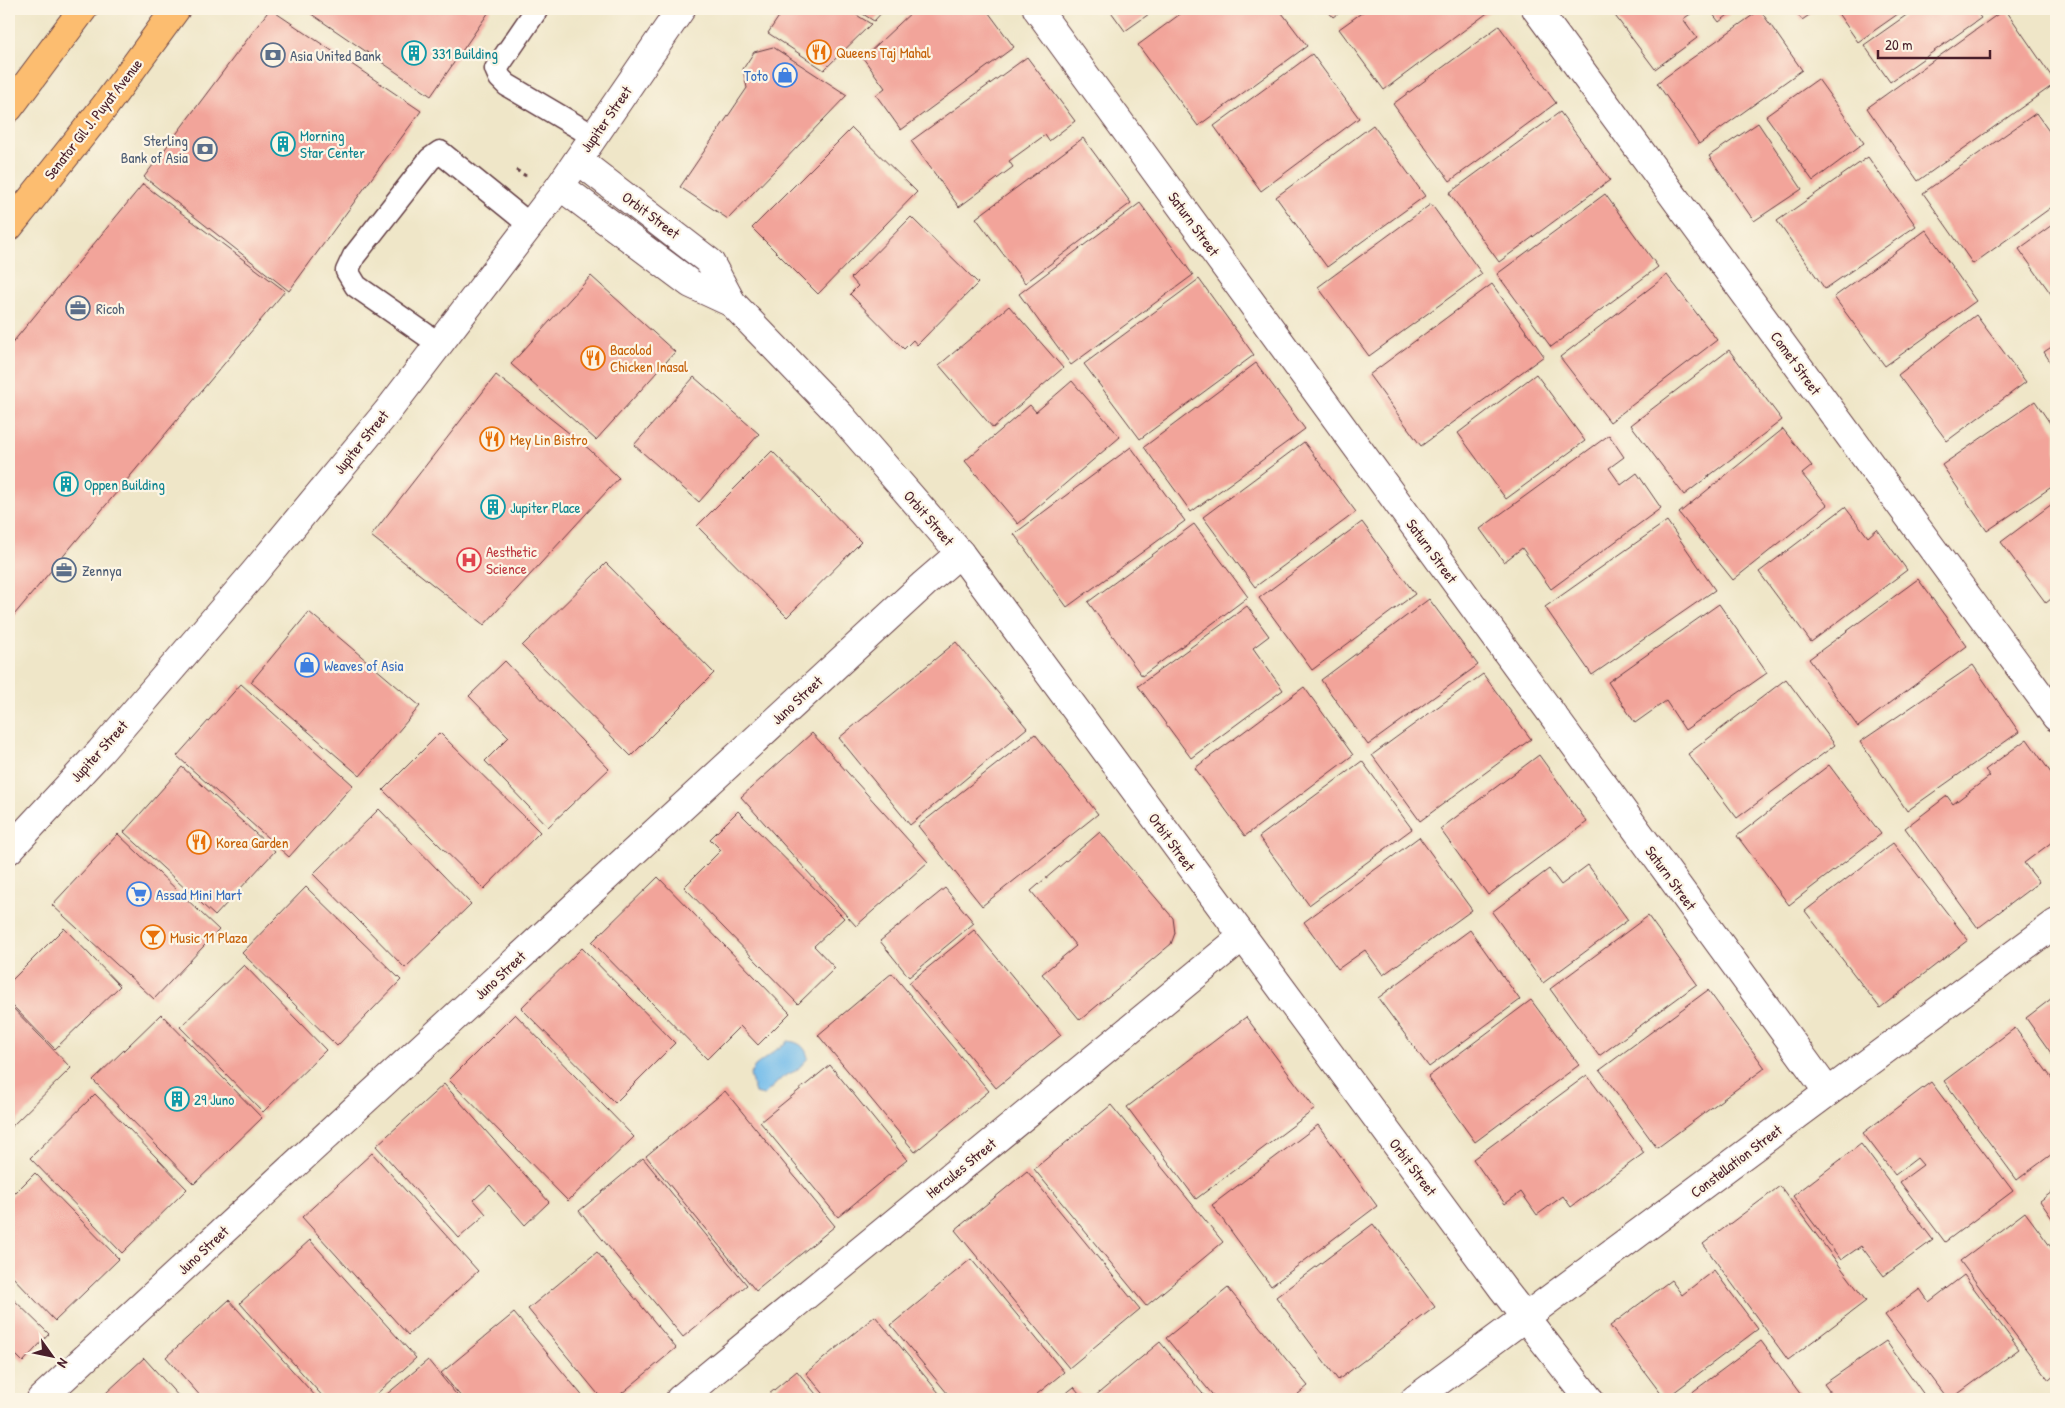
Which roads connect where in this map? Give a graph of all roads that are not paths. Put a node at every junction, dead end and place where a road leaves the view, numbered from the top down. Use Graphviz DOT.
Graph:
graph roads {
  1 [pos="83,9"];
  2 [pos="176,9"];
  3 [pos="537,9"];
  4 [pos="681,9"];
  5 [pos="1037,9"];
  6 [pos="1536,9"];
  7 [pos="9,108"];
  8 [pos="595,137"];
  9 [pos="578,160"];
  10 [pos="560,186"];
  11 [pos="530,225"];
  12 [pos="9,227"];
  13 [pos="732,303"];
  14 [pos="439,344"];
  15 [pos="960,553"];
  16 [pos="2056,717"];
  17 [pos="9,850"];
  18 [pos="2056,923"];
  19 [pos="1242,937"];
  20 [pos="1828,1092"];
  21 [pos="1527,1318"];
  22 [pos="42,1399"];
  23 [pos="680,1399"];
  24 [pos="1415,1399"];
  25 [pos="1588,1399"];
  1 -- 7 [label="main road"];
  2 -- 12 [label="main road, Senator Gil J. Puyat Avenue"];
  3 -- 8 [label="lane"];
  4 -- 8 [label="street, Jupiter Street"];
  5 -- 20 [label="street, Saturn Street"];
  6 -- 16 [label="street, Comet Street"];
  8 -- 9 [label="street, Jupiter Street"];
  9 -- 10 [label="street, Jupiter Street"];
  9 -- 13 [label="street, Orbit Street"];
  10 -- 11 [label="street, Jupiter Street"];
  10 -- 13 [label="street, Orbit Street"];
  11 -- 14 [label="street, Jupiter Street"];
  11 -- 14 [label="lane"];
  13 -- 15 [label="street, Orbit Street"];
  14 -- 17 [label="street, Jupiter Street"];
  15 -- 19 [label="street, Orbit Street"];
  15 -- 22 [label="street, Juno Street"];
  18 -- 20 [label="street, Constellation Street"];
  19 -- 21 [label="street, Orbit Street"];
  19 -- 23 [label="street, Hercules Street"];
  20 -- 21 [label="street, Constellation Street"];
  21 -- 24 [label="street, Constellation Street"];
  21 -- 25 [label="street, Orbit Street"];
}
